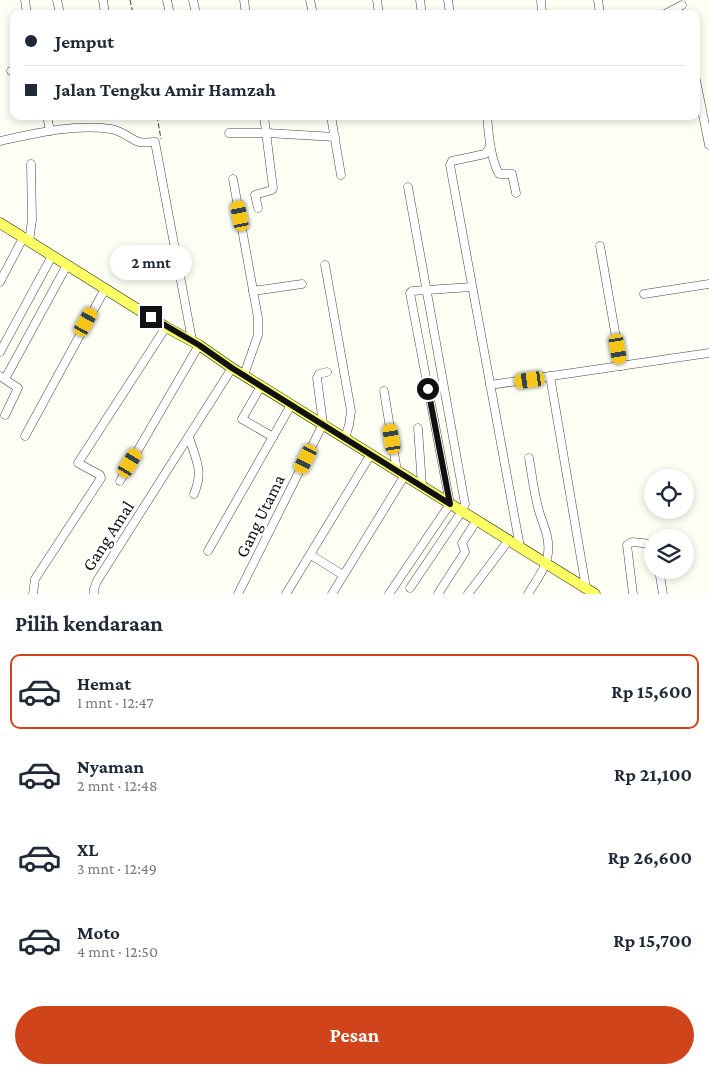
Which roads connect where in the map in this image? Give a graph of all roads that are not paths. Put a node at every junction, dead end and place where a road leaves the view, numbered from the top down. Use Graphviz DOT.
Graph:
graph roads {
  1 [pos="681,2"];
  2 [pos="670,10"];
  3 [pos="700,100"];
  4 [pos="48,120"];
  5 [pos="265,120"];
  6 [pos="332,120"];
  7 [pos="487,120"];
  8 [pos="50,131"];
  9 [pos="229,133"];
  10 [pos="267,133"];
  11 [pos="335,137"];
  12 [pos="0,141"];
  13 [pos="709,145"];
  14 [pos="490,147"];
  15 [pos="31,164"];
  16 [pos="341,175"];
  17 [pos="233,179"];
  18 [pos="408,187"];
  19 [pos="516,194"];
  20 [pos="258,208"];
  21 [pos="0,223"];
  22 [pos="26,239"];
  23 [pos="600,246"];
  24 [pos="52,256"];
  25 [pos="67,265"];
  26 [pos="325,265"];
  27 [pos="0,282"];
  28 [pos="302,284"];
  29 [pos="709,284"];
  30 [pos="472,287"];
  31 [pos="105,289"];
  32 [pos="428,290"];
  33 [pos="254,291"];
  34 [pos="644,294"];
  35 [pos="166,326"];
  36 [pos="195,343"];
  37 [pos="0,352"];
  38 [pos="709,353"];
  39 [pos="621,366"];
  40 [pos="232,368"];
  41 [pos="327,372"];
  42 [pos="244,375"];
  43 [pos="550,376"];
  44 [pos="3,378"];
  45 [pos="490,385"];
  46 [pos="261,386"];
  47 [pos="384,391"];
  48 [pos="291,405"];
  49 [pos="5,415"];
  50 [pos="324,424"];
  51 [pos="418,428"];
  52 [pos="25,436"];
  53 [pos="189,437"];
  54 [pos="273,437"];
  55 [pos="345,438"];
  56 [pos="371,454"];
  57 [pos="529,458"];
  58 [pos="401,473"];
  59 [pos="120,480"];
  60 [pos="422,486"];
  61 [pos="194,494"];
  62 [pos="450,504"];
  63 [pos="462,511"];
  64 [pos="477,520"];
  65 [pos="509,540"];
  66 [pos="644,543"];
  67 [pos="520,547"];
  68 [pos="208,551"];
  69 [pos="311,555"];
  70 [pos="546,563"];
  71 [pos="343,575"];
  72 [pos="660,579"];
  73 [pos="410,588"];
  74 [pos="591,591"];
  75 [pos="33,594"];
  76 [pos="94,594"];
  77 [pos="238,594"];
  78 [pos="286,594"];
  79 [pos="332,594"];
  80 [pos="389,594"];
  81 [pos="438,594"];
  82 [pos="468,594"];
  83 [pos="528,594"];
  84 [pos="633,594"];
  85 [pos="663,594"];
  1 -- 2 [label="street"];
  3 -- 13 [label="street"];
  4 -- 8 [label="street"];
  5 -- 10 [label="street"];
  6 -- 11 [label="street"];
  7 -- 14 [label="street"];
  8 -- 12 [label="street"];
  8 -- 36 [label="street"];
  9 -- 10 [label="street"];
  10 -- 11 [label="street"];
  10 -- 20 [label="street"];
  11 -- 16 [label="street"];
  14 -- 19 [label="street"];
  14 -- 30 [label="street"];
  15 -- 22 [label="street"];
  17 -- 33 [label="street"];
  18 -- 32 [label="street"];
  21 -- 22 [label="main road"];
  22 -- 24 [label="main road"];
  22 -- 27 [label="street"];
  23 -- 39 [label="street"];
  24 -- 25 [label="main road"];
  24 -- 37 [label="street"];
  25 -- 31 [label="main road"];
  25 -- 44 [label="street"];
  26 -- 55 [label="street"];
  28 -- 33 [label="street"];
  29 -- 34 [label="street"];
  30 -- 32 [label="street"];
  30 -- 45 [label="street"];
  31 -- 35 [label="main road"];
  31 -- 52 [label="street"];
  32 -- 62 [label="street"];
  32 -- 63 [label="street"];
  33 -- 42 [label="street"];
  35 -- 36 [label="main road"];
  35 -- 75 [label="street"];
  36 -- 40 [label="main road"];
  36 -- 59 [label="street"];
  38 -- 39 [label="street"];
  39 -- 43 [label="street"];
  40 -- 42 [label="main road"];
  40 -- 53 [label="street, Gang Amal"];
  41 -- 50 [label="street"];
  42 -- 46 [label="main road"];
  43 -- 45 [label="street"];
  43 -- 74 [label="street"];
  44 -- 49 [label="street"];
  45 -- 67 [label="street"];
  46 -- 48 [label="main road"];
  46 -- 54 [label="street"];
  47 -- 58 [label="street"];
  48 -- 50 [label="main road"];
  48 -- 54 [label="street"];
  50 -- 55 [label="main road"];
  50 -- 77 [label="street, Gang Utama"];
  51 -- 60 [label="street"];
  53 -- 61 [label="street"];
  53 -- 76 [label="street, Gang Amal"];
  54 -- 68 [label="street"];
  55 -- 56 [label="main road"];
  56 -- 58 [label="main road"];
  56 -- 69 [label="street"];
  57 -- 70 [label="street"];
  58 -- 60 [label="main road"];
  58 -- 71 [label="street"];
  60 -- 62 [label="main road"];
  62 -- 63 [label="main road"];
  62 -- 80 [label="street"];
  63 -- 64 [label="main road"];
  63 -- 73 [label="street"];
  64 -- 65 [label="main road"];
  64 -- 81 [label="street"];
  65 -- 67 [label="main road"];
  65 -- 82 [label="street"];
  66 -- 84 [label="street"];
  67 -- 70 [label="main road"];
  69 -- 71 [label="street"];
  69 -- 78 [label="street"];
  70 -- 74 [label="main road"];
  70 -- 83 [label="street"];
  71 -- 79 [label="street"];
  72 -- 85 [label="street"];
}
